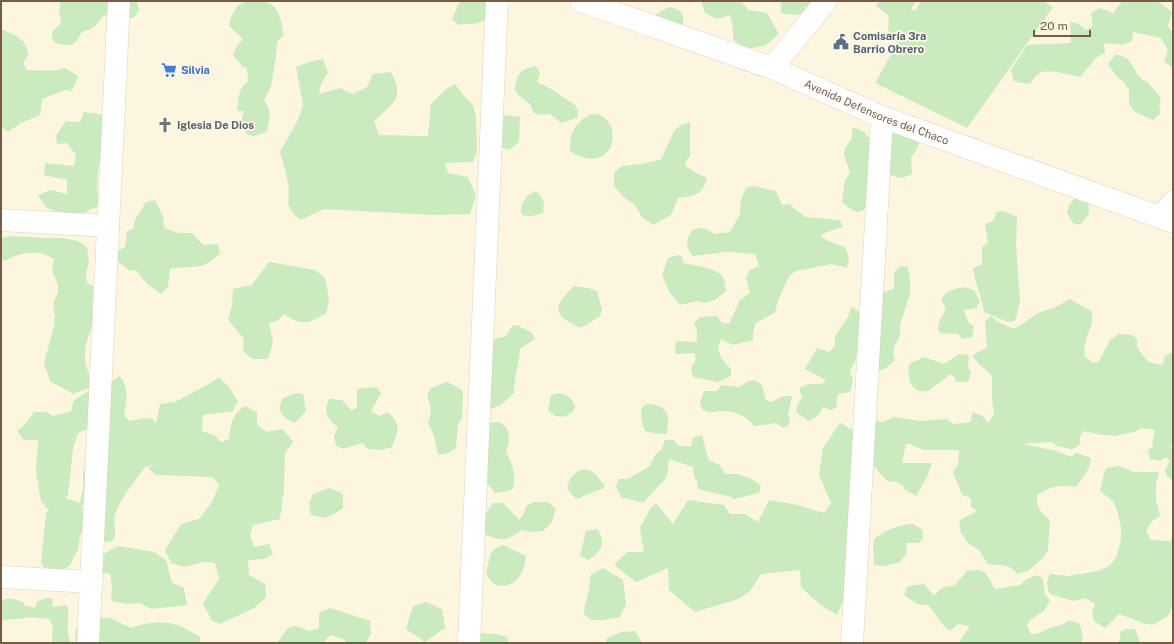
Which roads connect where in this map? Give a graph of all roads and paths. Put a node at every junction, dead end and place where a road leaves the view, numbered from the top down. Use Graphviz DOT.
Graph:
graph roads {
  1 [pos="119,1"];
  2 [pos="497,1"];
  3 [pos="581,1"];
  4 [pos="826,1"];
  5 [pos="772,68"];
  6 [pos="882,117"];
  7 [pos="1169,214"];
  8 [pos="1,220"];
  9 [pos="108,226"];
  10 [pos="1,577"];
  11 [pos="92,582"];
  12 [pos="88,643"];
  13 [pos="469,643"];
  14 [pos="852,643"];
  1 -- 9 [label="street"];
  2 -- 13 [label="street"];
  3 -- 5 [label="street, Avenida Defensores del Chaco"];
  4 -- 5 [label="street"];
  5 -- 6 [label="street, Avenida Defensores del Chaco"];
  6 -- 7 [label="street, Avenida Defensores del Chaco"];
  6 -- 14 [label="street"];
  8 -- 9 [label="street"];
  9 -- 11 [label="street"];
  10 -- 11 [label="street"];
  11 -- 12 [label="street"];
}
